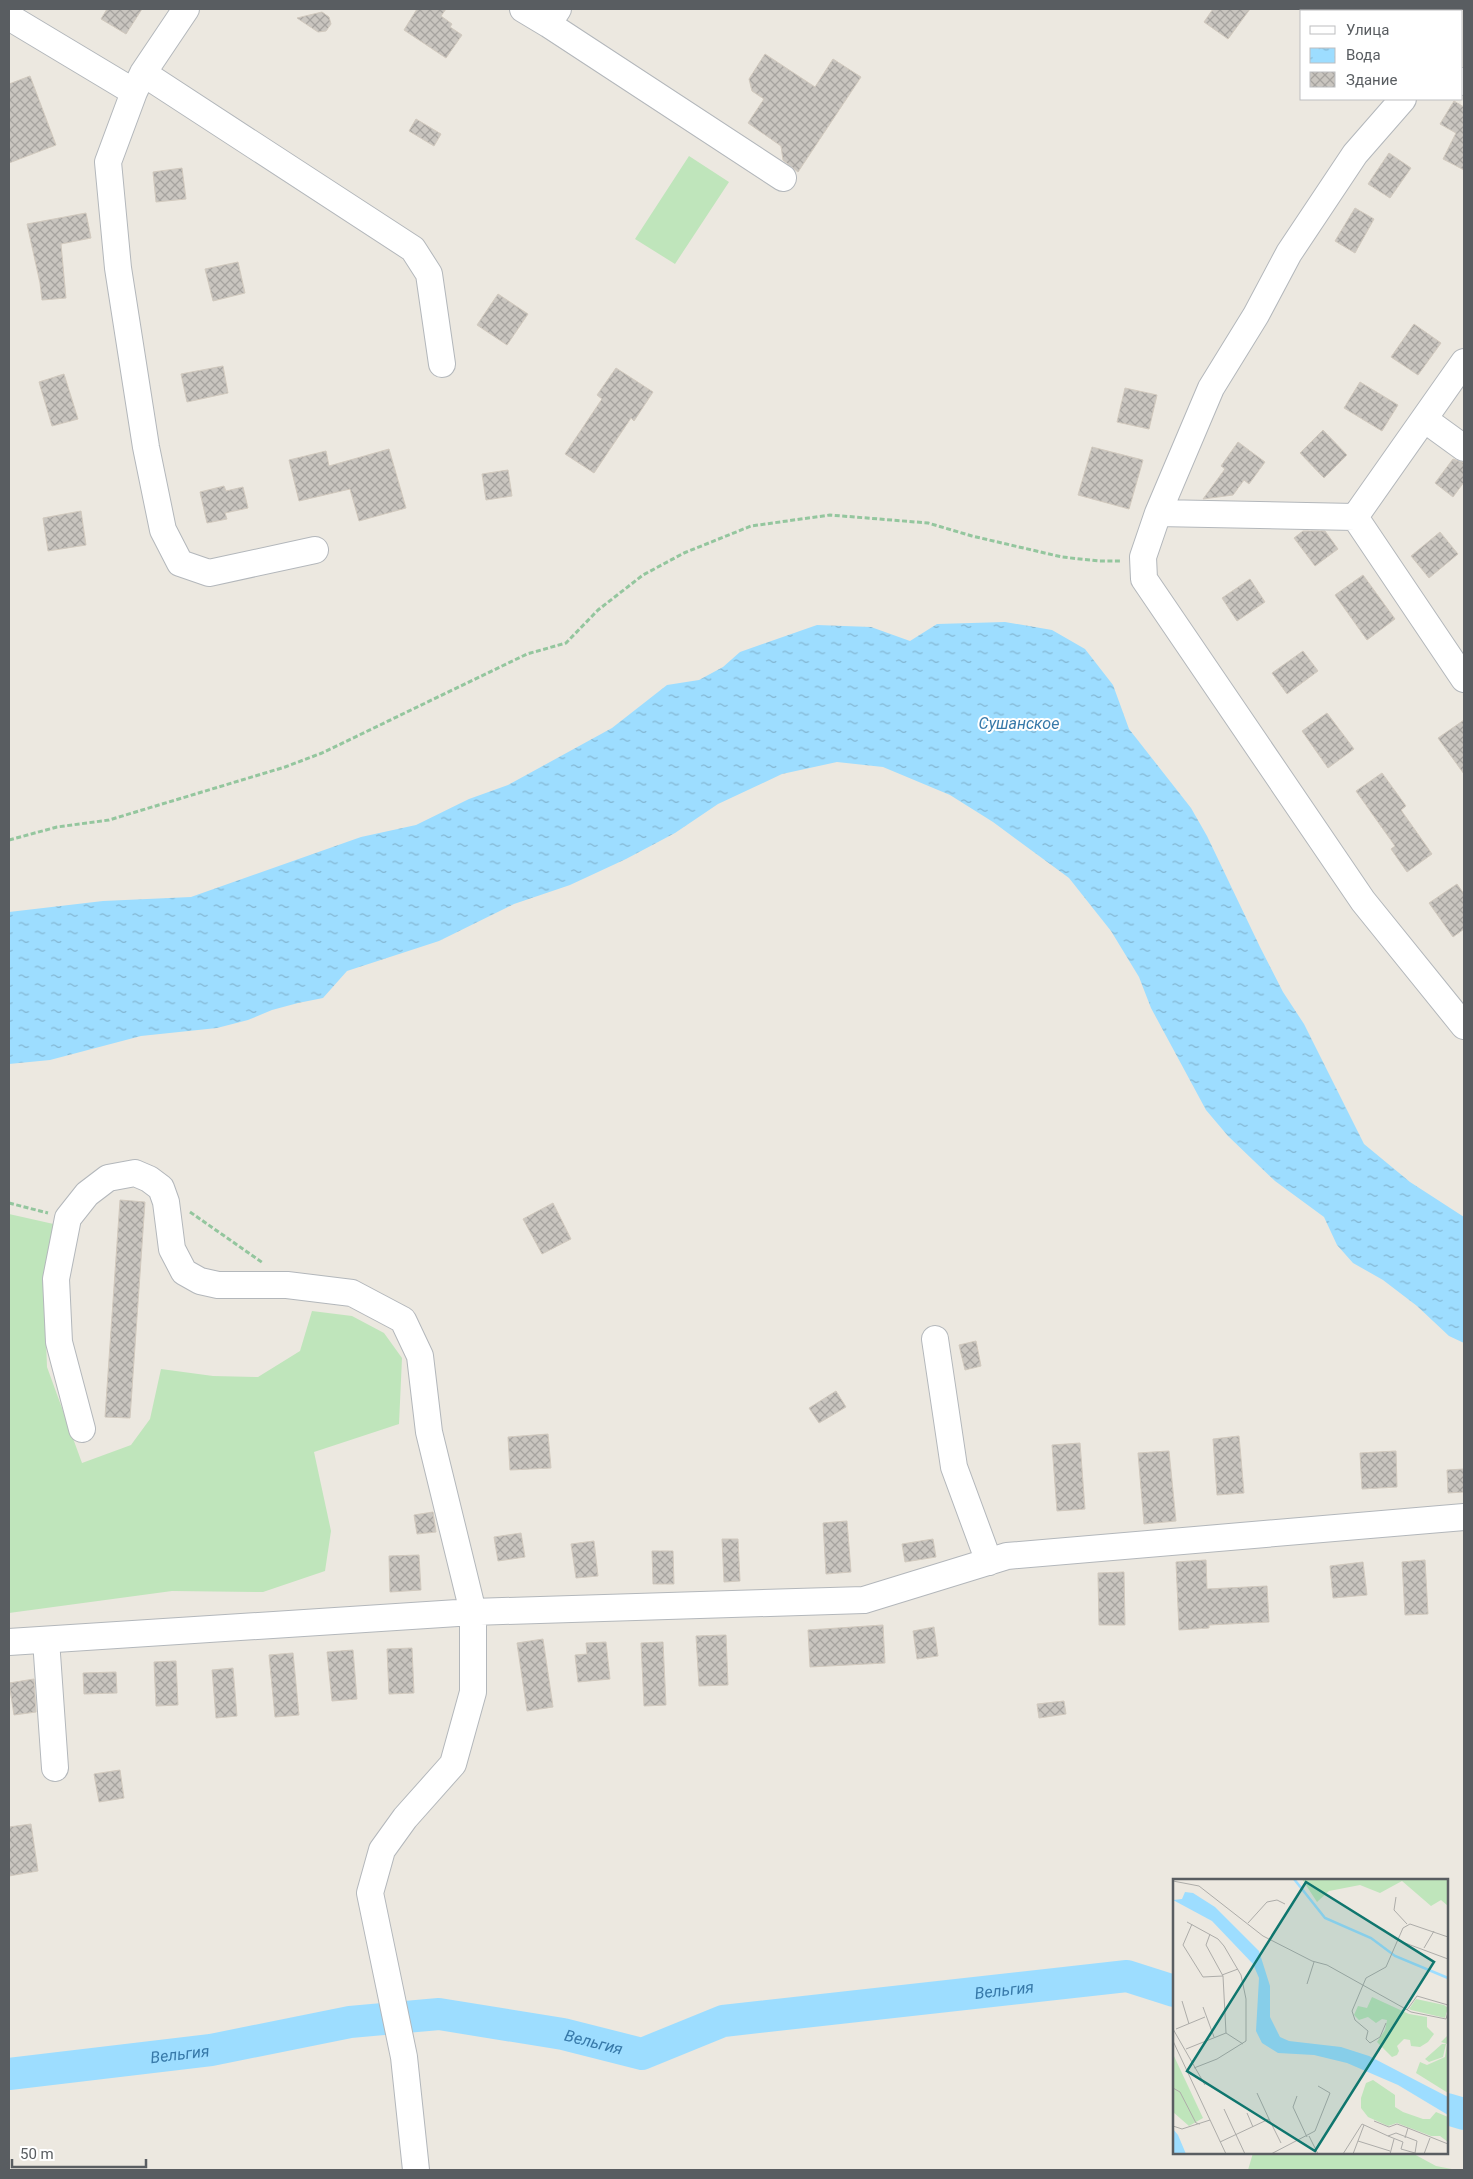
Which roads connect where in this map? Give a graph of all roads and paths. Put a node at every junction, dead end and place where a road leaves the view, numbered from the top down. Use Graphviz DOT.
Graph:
graph roads {
  1 [pos="186,9"];
  2 [pos="524,9"];
  3 [pos="553,16"];
  4 [pos="9,17"];
  5 [pos="139,83"];
  6 [pos="1402,100"];
  7 [pos="783,178"];
  8 [pos="1464,362"];
  9 [pos="442,364"];
  10 [pos="1424,419"];
  11 [pos="1464,448"];
  12 [pos="1158,513"];
  13 [pos="1355,517"];
  14 [pos="315,550"];
  15 [pos="1143,560"];
  16 [pos="1464,680"];
  17 [pos="9,840"];
  18 [pos="1464,1026"];
  19 [pos="9,1203"];
  20 [pos="188,1210"];
  21 [pos="68,1218"];
  22 [pos="287,1284"];
  23 [pos="935,1339"];
  24 [pos="82,1429"];
  25 [pos="1464,1517"];
  26 [pos="989,1562"];
  27 [pos="472,1612"];
  28 [pos="46,1640"];
  29 [pos="9,1642"];
  30 [pos="55,1768"];
  31 [pos="416,2170"];
  1 -- 5 [label="street"];
  2 -- 3 [label="street"];
  3 -- 7 [label="street"];
  4 -- 5 [label="street"];
  5 -- 9 [label="street"];
  5 -- 14 [label="street"];
  6 -- 12 [label="street"];
  8 -- 10 [label="street"];
  10 -- 11 [label="street"];
  10 -- 13 [label="street"];
  12 -- 13 [label="street"];
  12 -- 15 [label="street"];
  13 -- 16 [label="street"];
  15 -- 17 [label="path"];
  15 -- 18 [label="street"];
  19 -- 21 [label="path"];
  20 -- 22 [label="path"];
  21 -- 22 [label="street"];
  21 -- 24 [label="street"];
  22 -- 27 [label="street"];
  23 -- 26 [label="street"];
  25 -- 26 [label="street"];
  26 -- 27 [label="street"];
  27 -- 28 [label="street"];
  27 -- 31 [label="street"];
  28 -- 29 [label="street"];
  28 -- 30 [label="street"];
}
